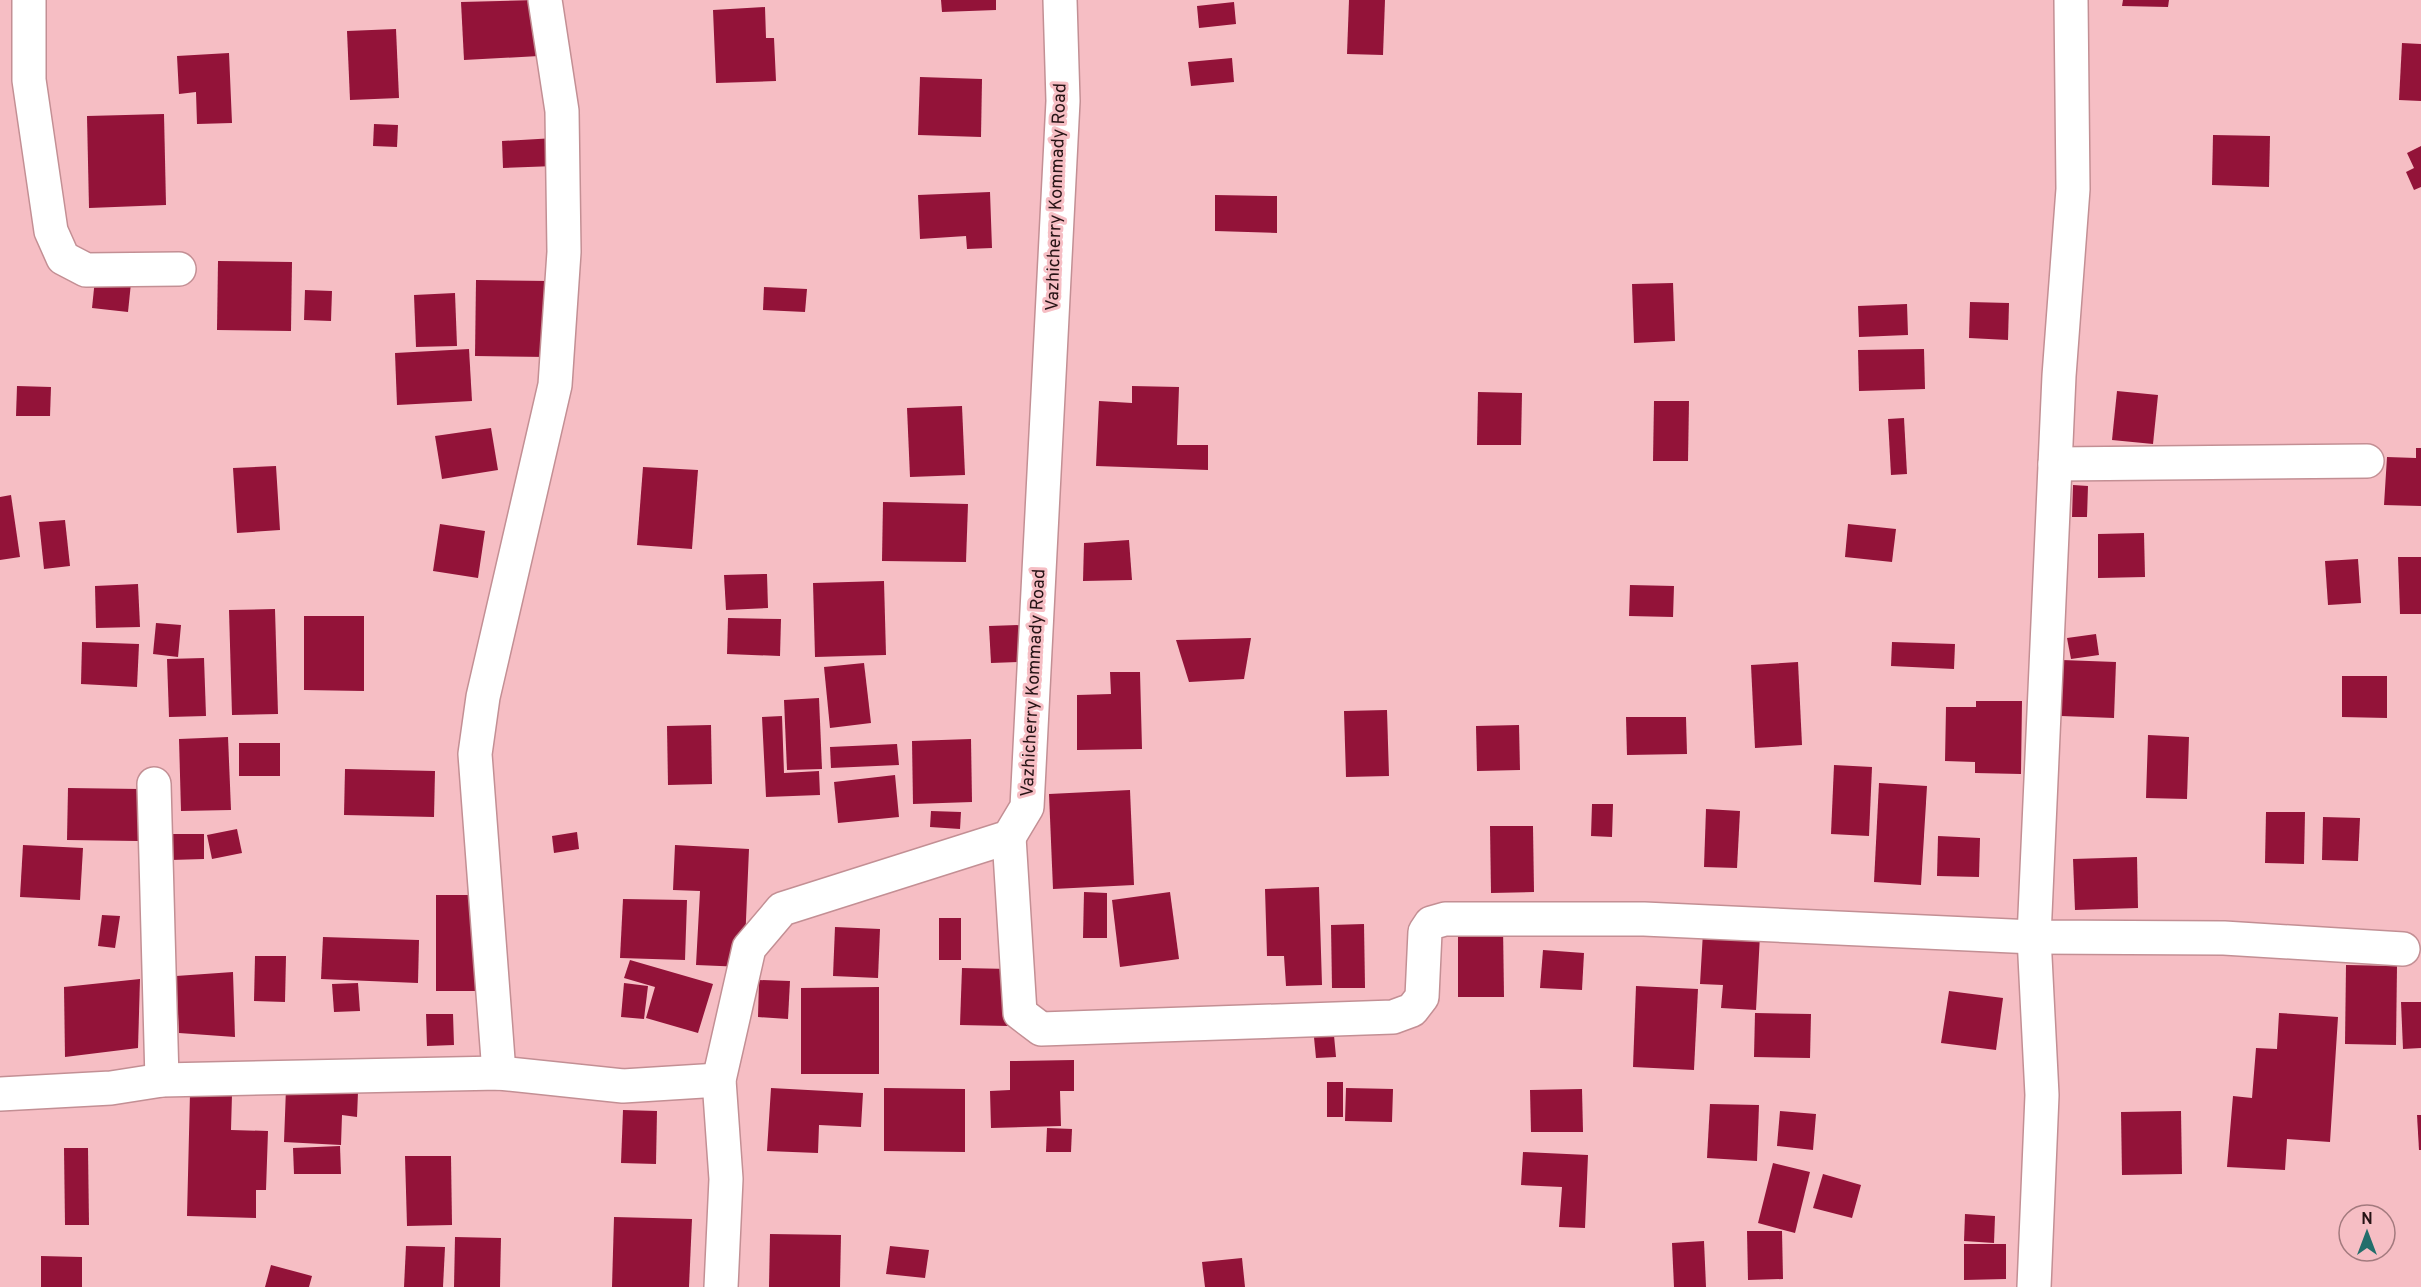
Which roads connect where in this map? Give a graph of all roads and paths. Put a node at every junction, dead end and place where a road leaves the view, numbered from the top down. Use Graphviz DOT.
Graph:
graph roads {
  1 [pos="29,0"];
  2 [pos="545,0"];
  3 [pos="1060,0"];
  4 [pos="2071,0"];
  5 [pos="178,269"];
  6 [pos="2367,461"];
  7 [pos="2055,464"];
  8 [pos="154,784"];
  9 [pos="1009,837"];
  10 [pos="2034,937"];
  11 [pos="2403,949"];
  12 [pos="499,1073"];
  13 [pos="162,1080"];
  14 [pos="719,1080"];
  15 [pos="0,1094"];
  16 [pos="721,1287"];
  17 [pos="2034,1287"];
  1 -- 5 [label="street"];
  2 -- 12 [label="street"];
  3 -- 9 [label="street, Vazhicherry Kommady Road"];
  4 -- 7 [label="street"];
  6 -- 7 [label="street"];
  7 -- 10 [label="street"];
  8 -- 13 [label="street"];
  9 -- 10 [label="street"];
  9 -- 14 [label="street"];
  10 -- 11 [label="street"];
  10 -- 17 [label="street"];
  12 -- 13 [label="street"];
  12 -- 14 [label="street"];
  13 -- 15 [label="street"];
  14 -- 16 [label="street"];
}
